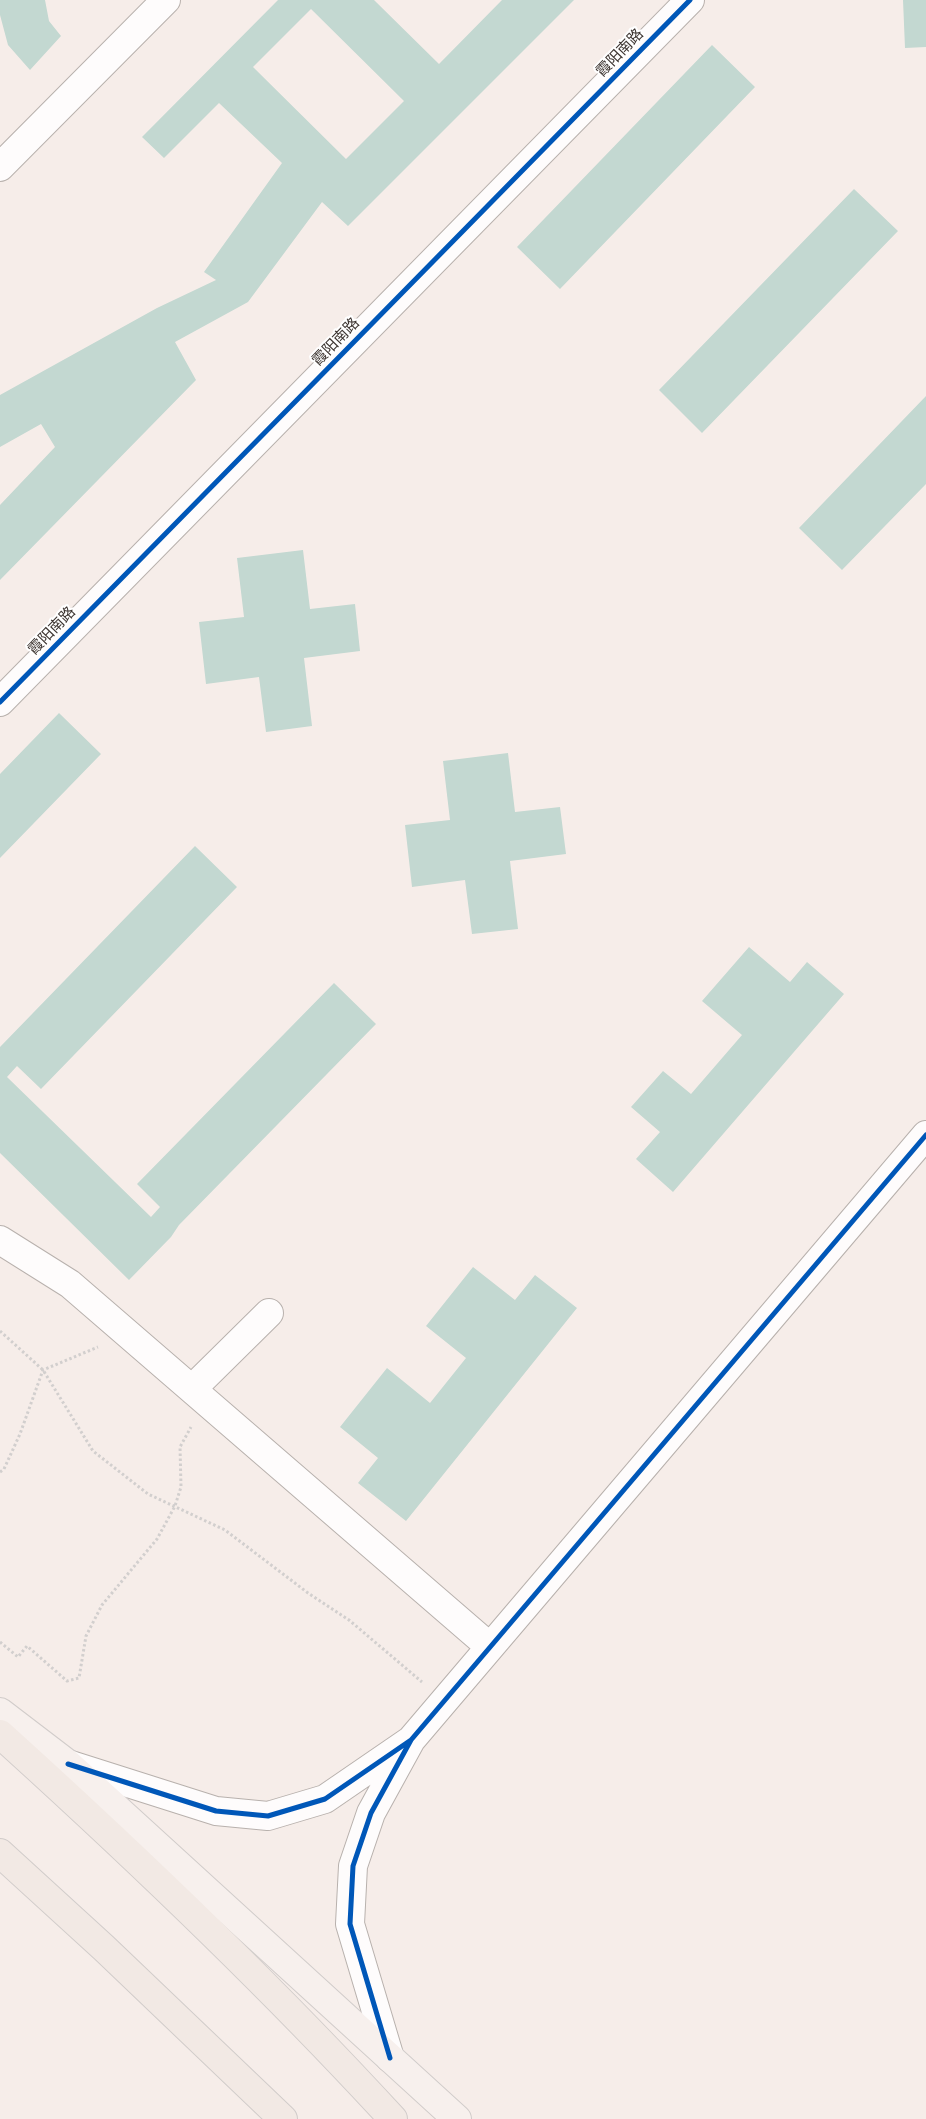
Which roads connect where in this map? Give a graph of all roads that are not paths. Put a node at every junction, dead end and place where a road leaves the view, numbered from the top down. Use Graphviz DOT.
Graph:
graph roads {
  1 [pos="166,0"];
  2 [pos="690,0"];
  3 [pos="0,167"];
  4 [pos="0,702"];
  5 [pos="926,1135"];
  6 [pos="0,1240"];
  7 [pos="269,1313"];
  8 [pos="199,1395"];
  9 [pos="490,1647"];
  10 [pos="0,1712"];
  11 [pos="0,1734"];
  12 [pos="411,1740"];
  13 [pos="68,1764"];
  14 [pos="0,1853"];
  15 [pos="390,2058"];
  16 [pos="454,2114"];
  17 [pos="283,2119"];
  18 [pos="393,2119"];
  1 -- 3 [label="street"];
  2 -- 4 [label="street, 霞阳南路"];
  5 -- 9 [label="street"];
  6 -- 8 [label="street"];
  7 -- 8 [label="street"];
  8 -- 9 [label="street"];
  9 -- 12 [label="street"];
  10 -- 13 [label="main road"];
  11 -- 18 [label="highway"];
  12 -- 13 [label="street"];
  12 -- 15 [label="street"];
  13 -- 15 [label="main road"];
  14 -- 17 [label="highway"];
  15 -- 16 [label="main road"];
}
